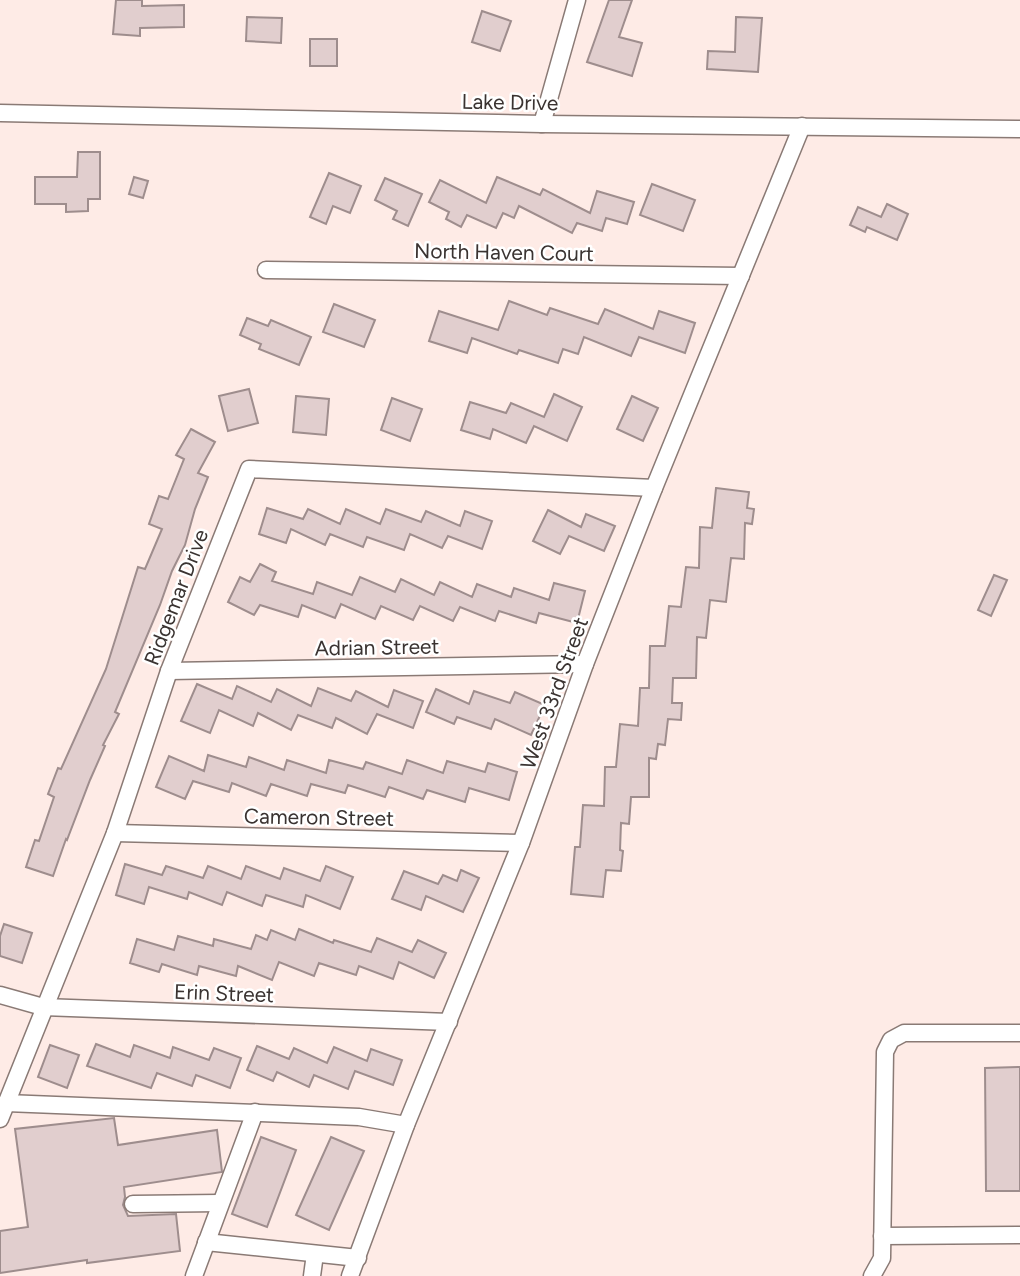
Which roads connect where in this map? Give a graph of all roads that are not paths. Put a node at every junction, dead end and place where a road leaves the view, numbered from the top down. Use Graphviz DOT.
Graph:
graph roads {
  1 [pos="577,0"];
  2 [pos="0,113"];
  3 [pos="542,124"];
  4 [pos="802,126"];
  5 [pos="1020,129"];
  6 [pos="266,270"];
  7 [pos="741,276"];
  8 [pos="654,488"];
  9 [pos="585,664"];
  10 [pos="169,671"];
  11 [pos="115,833"];
  12 [pos="521,843"];
  13 [pos="0,995"];
  14 [pos="43,1007"];
  15 [pos="449,1022"];
  16 [pos="1020,1033"];
  17 [pos="3,1111"];
  18 [pos="255,1112"];
  19 [pos="407,1125"];
  20 [pos="220,1203"];
  21 [pos="132,1204"];
  22 [pos="1020,1235"];
  23 [pos="883,1237"];
  24 [pos="206,1242"];
  25 [pos="315,1254"];
  26 [pos="358,1258"];
  27 [pos="194,1276"];
  28 [pos="312,1276"];
  29 [pos="351,1276"];
  30 [pos="873,1276"];
  1 -- 3 [label="street"];
  2 -- 3 [label="street, Lake Drive"];
  3 -- 4 [label="street, Lake Drive"];
  4 -- 5 [label="street, Lake Drive"];
  4 -- 7 [label="street, West 33rd Street"];
  6 -- 7 [label="street, North Haven Court"];
  7 -- 8 [label="street, West 33rd Street"];
  8 -- 9 [label="street, West 33rd Street"];
  8 -- 10 [label="street, Ridgemar Drive"];
  9 -- 10 [label="street, Adrian Street"];
  9 -- 12 [label="street, West 33rd Street"];
  10 -- 11 [label="street, Ridgemar Drive"];
  11 -- 12 [label="street, Cameron Street"];
  11 -- 14 [label="street, Ridgemar Drive"];
  12 -- 15 [label="street, West 33rd Street"];
  13 -- 14 [label="street, Erin Street"];
  14 -- 15 [label="street, Erin Street"];
  14 -- 17 [label="street, Ridgemar Drive"];
  15 -- 19 [label="street, West 33rd Street"];
  16 -- 23 [label="street"];
  17 -- 18 [label="street"];
  18 -- 19 [label="street"];
  18 -- 20 [label="street"];
  19 -- 26 [label="street, West 33rd Street"];
  20 -- 21 [label="street"];
  20 -- 24 [label="street"];
  22 -- 23 [label="street"];
  23 -- 30 [label="street"];
  24 -- 25 [label="street"];
  24 -- 27 [label="street"];
  25 -- 26 [label="street"];
  25 -- 28 [label="street"];
  26 -- 29 [label="street, West 33rd Street"];
}
